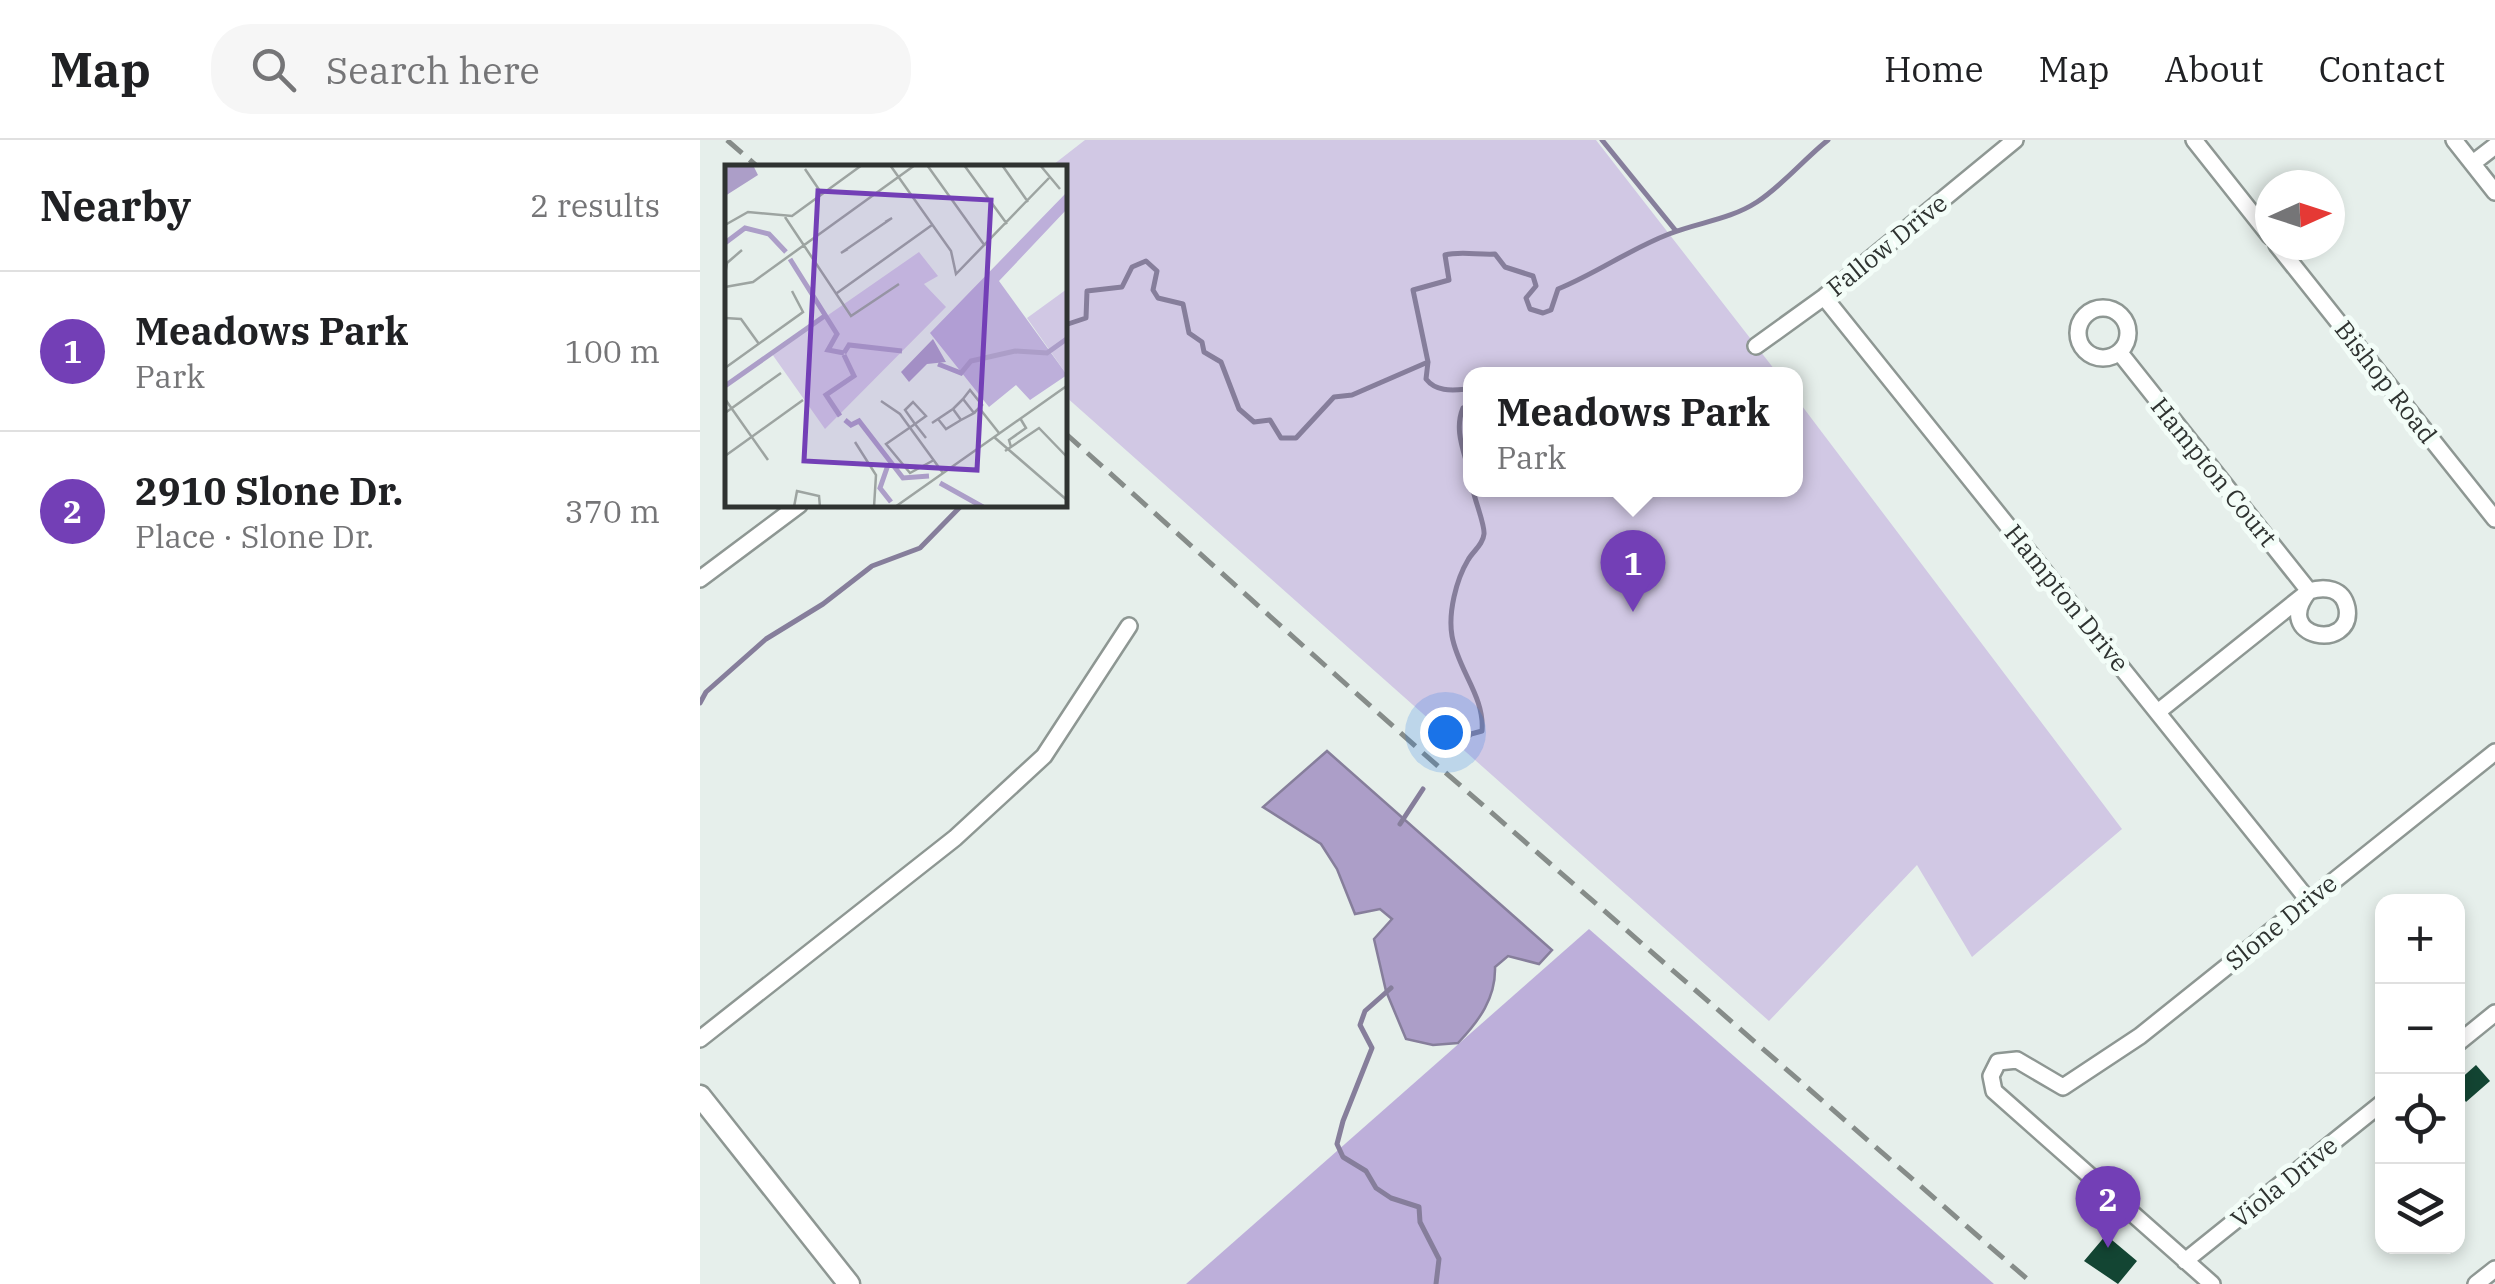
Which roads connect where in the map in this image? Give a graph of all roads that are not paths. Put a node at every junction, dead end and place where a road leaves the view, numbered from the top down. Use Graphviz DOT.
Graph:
graph roads {
  1 [pos="2015,140"];
  2 [pos="2194,140"];
  3 [pos="2454,140"];
  4 [pos="2495,146"];
  5 [pos="2473,163"];
  6 [pos="2495,192"];
  7 [pos="2255,217"];
  8 [pos="2289,260"];
  9 [pos="1824,297"];
  10 [pos="1756,346"];
  11 [pos="2120,353"];
  12 [pos="795,508"];
  13 [pos="2495,519"];
  14 [pos="700,579"];
  15 [pos="1129,626"];
  16 [pos="2159,711"];
  17 [pos="2495,752"];
  18 [pos="2308,900"];
  19 [pos="2495,1013"];
  20 [pos="2465,1037"];
  21 [pos="700,1040"];
  22 [pos="700,1096"];
  23 [pos="2375,1109"];
  24 [pos="2185,1261"];
  25 [pos="2495,1269"];
  26 [pos="848,1284"];
  27 [pos="2212,1284"];
  28 [pos="2476,1284"];
  1 -- 9 [label="street, Fallow Drive"];
  2 -- 7 [label="street"];
  3 -- 5 [label="street"];
  4 -- 5 [label="street"];
  5 -- 6 [label="street"];
  8 -- 13 [label="street, Bishop Road"];
  9 -- 10 [label="street, Fallow Drive"];
  9 -- 16 [label="street, Hampton Drive"];
  11 -- 16 [label="street, Hampton Court"];
  12 -- 14 [label="street"];
  15 -- 21 [label="street"];
  16 -- 18 [label="street, Hampton Drive"];
  17 -- 18 [label="street, Slone Drive"];
  18 -- 24 [label="street, Slone Drive"];
  19 -- 20 [label="street"];
  22 -- 26 [label="main road"];
  23 -- 24 [label="street, Viola Drive"];
  24 -- 27 [label="street"];
  25 -- 28 [label="street"];
}
